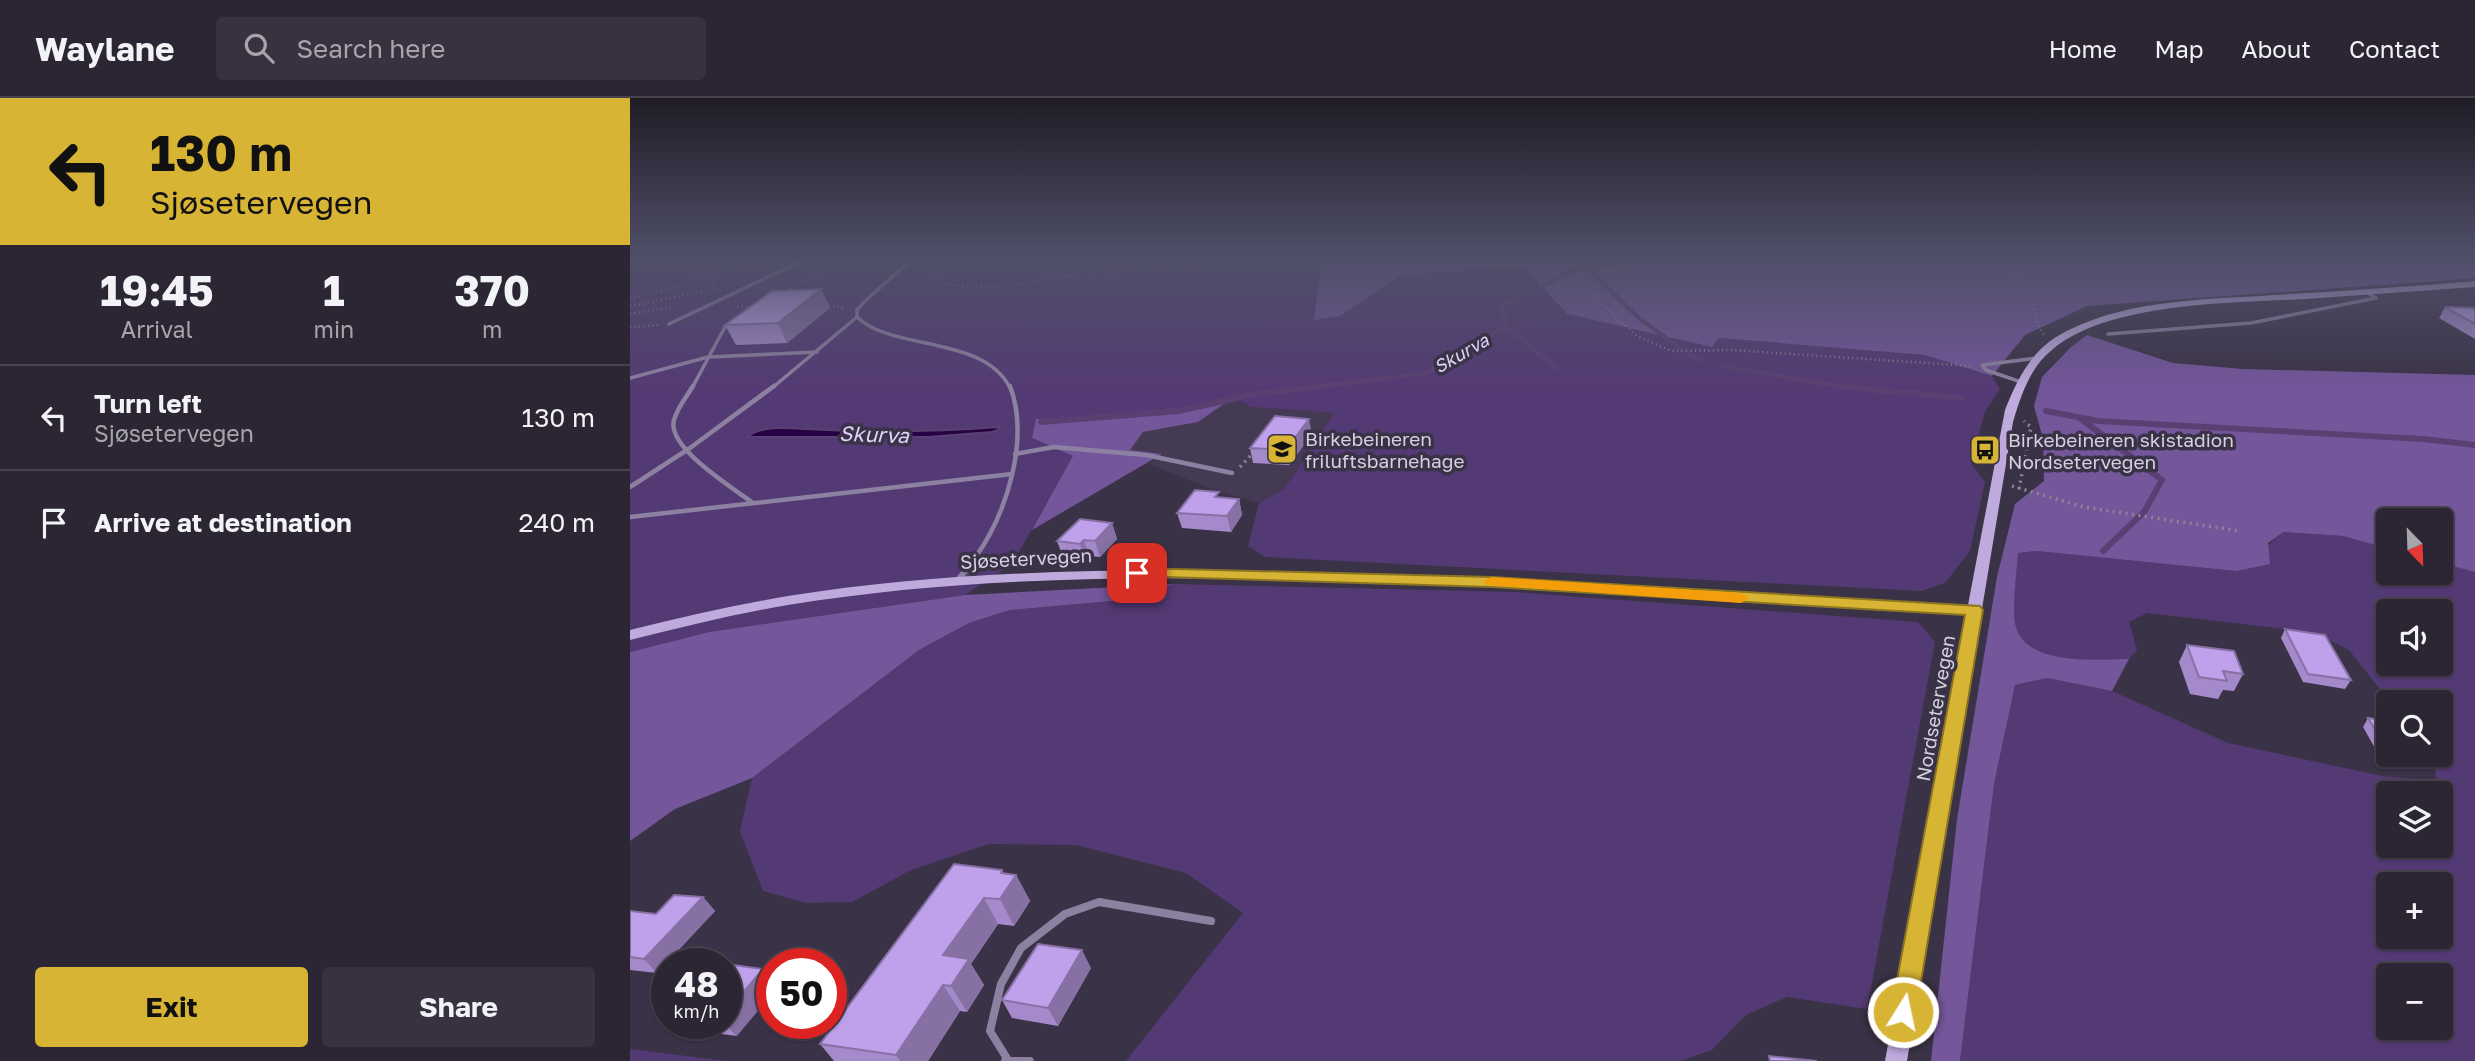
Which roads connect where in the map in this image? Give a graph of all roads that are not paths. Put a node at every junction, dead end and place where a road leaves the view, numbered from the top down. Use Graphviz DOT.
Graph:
graph roads {
  1 [pos="717,301"];
  2 [pos="867,301"];
  3 [pos="2256,301"];
  4 [pos="2366,301"];
  5 [pos="857,317"];
  6 [pos="669,324"];
  7 [pos="725,327"];
  8 [pos="2108,334"];
  9 [pos="817,352"];
  10 [pos="708,357"];
  11 [pos="2037,358"];
  12 [pos="630,379"];
  13 [pos="2021,382"];
  14 [pos="687,452"];
  15 [pos="1015,454"];
  16 [pos="1232,473"];
  17 [pos="1012,474"];
  18 [pos="630,487"];
  19 [pos="753,503"];
  20 [pos="630,517"];
  21 [pos="958,580"];
  22 [pos="1974,610"];
  23 [pos="630,635"];
  24 [pos="1211,921"];
  25 [pos="1006,1060"];
  26 [pos="1030,1061"];
  27 [pos="1896,1061"];
  1 -- 6 [label="lane"];
  2 -- 5 [label="lane"];
  3 -- 11 [label="main road, Nordsetervegen"];
  4 -- 8 [label="lane"];
  5 -- 9 [label="lane"];
  5 -- 15 [label="lane"];
  7 -- 10 [label="lane"];
  9 -- 10 [label="lane"];
  9 -- 14 [label="lane"];
  10 -- 12 [label="lane"];
  10 -- 14 [label="lane"];
  11 -- 13 [label="main road, Nordsetervegen"];
  11 -- 13 [label="lane"];
  13 -- 22 [label="main road, Nordsetervegen"];
  14 -- 18 [label="lane"];
  14 -- 19 [label="lane"];
  15 -- 16 [label="lane"];
  15 -- 17 [label="lane"];
  17 -- 19 [label="lane"];
  17 -- 21 [label="lane"];
  19 -- 20 [label="lane"];
  21 -- 22 [label="main road, Sjøsetervegen"];
  21 -- 23 [label="main road, Sjøsetervegen"];
  22 -- 27 [label="main road, Nordsetervegen"];
  24 -- 25 [label="lane"];
  25 -- 26 [label="lane"];
}
